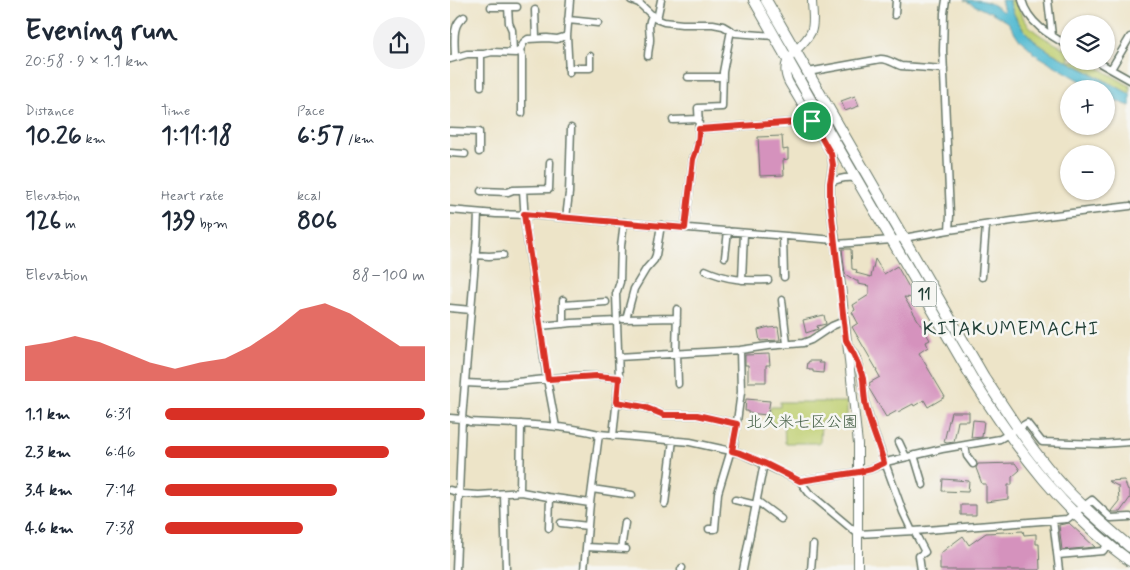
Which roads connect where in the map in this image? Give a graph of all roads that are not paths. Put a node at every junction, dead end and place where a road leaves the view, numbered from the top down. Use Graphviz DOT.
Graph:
graph roads {
  1 [pos="570,0"];
  2 [pos="631,0"];
  3 [pos="661,0"];
  4 [pos="754,0"];
  5 [pos="766,0"];
  6 [pos="812,0"];
  7 [pos="896,0"];
  8 [pos="944,0"];
  9 [pos="1022,0"];
  10 [pos="1048,0"];
  11 [pos="517,6"];
  12 [pos="491,7"];
  13 [pos="508,7"];
  14 [pos="535,10"];
  15 [pos="895,14"];
  16 [pos="464,17"];
  17 [pos="655,17"];
  18 [pos="568,20"];
  19 [pos="598,23"];
  20 [pos="731,30"];
  21 [pos="567,36"];
  22 [pos="774,36"];
  23 [pos="1052,36"];
  24 [pos="1130,37"];
  25 [pos="536,38"];
  26 [pos="1060,41"];
  27 [pos="520,50"];
  28 [pos="795,51"];
  29 [pos="512,53"];
  30 [pos="481,54"];
  31 [pos="590,56"];
  32 [pos="648,56"];
  33 [pos="453,58"];
  34 [pos="787,60"];
  35 [pos="1115,62"];
  36 [pos="944,69"];
  37 [pos="1113,70"];
  38 [pos="808,72"];
  39 [pos="688,77"];
  40 [pos="723,77"];
  41 [pos="1130,80"];
  42 [pos="481,86"];
  43 [pos="522,112"];
  44 [pos="699,119"];
  45 [pos="673,120"];
  46 [pos="812,121"];
  47 [pos="571,128"];
  48 [pos="699,129"];
  49 [pos="450,131"];
  50 [pos="479,152"];
  51 [pos="450,153"];
  52 [pos="465,154"];
  53 [pos="550,162"];
  54 [pos="856,178"];
  55 [pos="830,183"];
  56 [pos="524,190"];
  57 [pos="481,191"];
  58 [pos="1130,206"];
  59 [pos="450,210"];
  60 [pos="478,213"];
  61 [pos="524,214"];
  62 [pos="566,218"];
  63 [pos="624,222"];
  64 [pos="662,225"];
  65 [pos="986,226"];
  66 [pos="685,228"];
  67 [pos="949,230"];
  68 [pos="728,231"];
  69 [pos="744,233"];
  70 [pos="783,236"];
  71 [pos="903,238"];
  72 [pos="892,240"];
  73 [pos="835,242"];
  74 [pos="503,254"];
  75 [pos="475,255"];
  76 [pos="725,258"];
  77 [pos="705,270"];
  78 [pos="784,277"];
  79 [pos="982,277"];
  80 [pos="742,280"];
  81 [pos="768,280"];
  82 [pos="782,300"];
  83 [pos="606,302"];
  84 [pos="450,308"];
  85 [pos="677,309"];
  86 [pos="471,310"];
  87 [pos="677,318"];
  88 [pos="626,319"];
  89 [pos="617,320"];
  90 [pos="844,321"];
  91 [pos="564,324"];
  92 [pos="540,326"];
  93 [pos="846,340"];
  94 [pos="787,344"];
  95 [pos="740,350"];
  96 [pos="677,353"];
  97 [pos="618,357"];
  98 [pos="619,378"];
  99 [pos="548,379"];
  100 [pos="464,384"];
  101 [pos="678,384"];
  102 [pos="617,402"];
  103 [pos="450,418"];
  104 [pos="462,419"];
  105 [pos="521,424"];
  106 [pos="737,424"];
  107 [pos="556,427"];
  108 [pos="1013,432"];
  109 [pos="599,434"];
  110 [pos="613,436"];
  111 [pos="673,440"];
  112 [pos="899,442"];
  113 [pos="1130,442"];
  114 [pos="965,446"];
  115 [pos="732,451"];
  116 [pos="914,455"];
  117 [pos="906,457"];
  118 [pos="764,463"];
  119 [pos="884,463"];
  120 [pos="973,464"];
  121 [pos="859,472"];
  122 [pos="800,481"];
  123 [pos="922,485"];
  124 [pos="592,489"];
  125 [pos="450,490"];
  126 [pos="458,492"];
  127 [pos="520,492"];
  128 [pos="504,494"];
  129 [pos="632,495"];
  130 [pos="550,498"];
  131 [pos="735,500"];
  132 [pos="590,503"];
  133 [pos="756,503"];
  134 [pos="665,504"];
  135 [pos="1084,507"];
  136 [pos="1075,514"];
  137 [pos="1130,517"];
  138 [pos="781,520"];
  139 [pos="1053,520"];
  140 [pos="561,523"];
  141 [pos="625,523"];
  142 [pos="588,526"];
  143 [pos="549,528"];
  144 [pos="454,529"];
  145 [pos="709,529"];
  146 [pos="913,531"];
  147 [pos="858,534"];
  148 [pos="1108,544"];
  149 [pos="813,545"];
  150 [pos="586,547"];
  151 [pos="1130,547"];
  152 [pos="1058,555"];
  153 [pos="1130,561"];
  154 [pos="456,570"];
  155 [pos="506,570"];
  156 [pos="584,570"];
  157 [pos="744,570"];
  158 [pos="811,570"];
  159 [pos="858,570"];
  160 [pos="921,570"];
  161 [pos="1059,570"];
  1 -- 18 [label="street"];
  2 -- 17 [label="street"];
  3 -- 17 [label="street"];
  4 -- 22 [label="highway, 11"];
  5 -- 28 [label="highway, 11"];
  6 -- 28 [label="street"];
  7 -- 15 [label="street"];
  8 -- 36 [label="street"];
  9 -- 23 [label="street"];
  10 -- 23 [label="street"];
  11 -- 13 [label="street"];
  12 -- 13 [label="street"];
  13 -- 29 [label="street"];
  14 -- 25 [label="street"];
  16 -- 33 [label="street"];
  17 -- 20 [label="street"];
  17 -- 32 [label="street"];
  18 -- 19 [label="street"];
  18 -- 21 [label="street"];
  20 -- 22 [label="street"];
  20 -- 40 [label="street"];
  21 -- 25 [label="street"];
  21 -- 31 [label="street"];
  22 -- 34 [label="highway, 11"];
  23 -- 26 [label="street"];
  24 -- 35 [label="street"];
  25 -- 27 [label="street"];
  27 -- 29 [label="street"];
  27 -- 43 [label="street"];
  28 -- 34 [label="street"];
  28 -- 38 [label="highway, 11"];
  29 -- 30 [label="street"];
  30 -- 33 [label="street"];
  30 -- 42 [label="street"];
  34 -- 46 [label="street"];
  34 -- 54 [label="highway, 11"];
  36 -- 38 [label="street"];
  36 -- 67 [label="street"];
  37 -- 41 [label="street"];
  38 -- 71 [label="highway, 11"];
  39 -- 40 [label="street"];
  40 -- 44 [label="street"];
  44 -- 45 [label="street"];
  44 -- 48 [label="street"];
  46 -- 48 [label="street"];
  46 -- 55 [label="street"];
  47 -- 62 [label="street"];
  48 -- 66 [label="street"];
  49 -- 50 [label="street"];
  51 -- 52 [label="street"];
  53 -- 56 [label="street"];
  54 -- 55 [label="street"];
  54 -- 72 [label="highway, 11"];
  55 -- 73 [label="street"];
  56 -- 57 [label="street"];
  56 -- 61 [label="street"];
  58 -- 65 [label="street"];
  59 -- 60 [label="street"];
  60 -- 61 [label="street"];
  60 -- 75 [label="street"];
  61 -- 62 [label="street"];
  61 -- 92 [label="street"];
  62 -- 63 [label="street"];
  63 -- 64 [label="street"];
  63 -- 89 [label="street"];
  64 -- 66 [label="street"];
  64 -- 88 [label="street"];
  65 -- 67 [label="street"];
  65 -- 79 [label="street"];
  66 -- 68 [label="street"];
  67 -- 71 [label="street"];
  68 -- 69 [label="street"];
  68 -- 76 [label="street"];
  69 -- 70 [label="street"];
  69 -- 80 [label="street"];
  70 -- 73 [label="street"];
  70 -- 78 [label="street"];
  71 -- 72 [label="street"];
  71 -- 108 [label="highway, 11"];
  72 -- 73 [label="street"];
  72 -- 108 [label="highway, 11"];
  73 -- 90 [label="street"];
  74 -- 75 [label="street"];
  75 -- 86 [label="street"];
  77 -- 80 [label="street"];
  80 -- 81 [label="street"];
  82 -- 94 [label="street"];
  83 -- 91 [label="street"];
  84 -- 86 [label="street"];
  85 -- 87 [label="street"];
  86 -- 100 [label="street"];
  87 -- 88 [label="street"];
  87 -- 96 [label="street"];
  88 -- 89 [label="street"];
  89 -- 91 [label="street"];
  89 -- 97 [label="street"];
  90 -- 93 [label="street"];
  90 -- 94 [label="street"];
  91 -- 92 [label="street"];
  92 -- 99 [label="street"];
  93 -- 119 [label="street"];
  93 -- 121 [label="street"];
  94 -- 95 [label="street"];
  95 -- 96 [label="street"];
  95 -- 106 [label="street"];
  96 -- 97 [label="street"];
  96 -- 101 [label="street"];
  97 -- 98 [label="street"];
  98 -- 99 [label="street"];
  98 -- 102 [label="street"];
  99 -- 100 [label="street"];
  99 -- 107 [label="street"];
  100 -- 104 [label="street"];
  102 -- 106 [label="street"];
  102 -- 110 [label="street"];
  103 -- 104 [label="street"];
  104 -- 105 [label="street"];
  104 -- 126 [label="street"];
  105 -- 107 [label="street"];
  105 -- 127 [label="street"];
  106 -- 115 [label="street"];
  107 -- 109 [label="street"];
  108 -- 113 [label="street"];
  108 -- 114 [label="street"];
  108 -- 135 [label="highway, 11"];
  108 -- 136 [label="highway, 11"];
  109 -- 110 [label="street"];
  109 -- 124 [label="street"];
  110 -- 111 [label="street"];
  111 -- 115 [label="street"];
  111 -- 134 [label="street"];
  112 -- 117 [label="street"];
  114 -- 116 [label="street"];
  114 -- 120 [label="street"];
  115 -- 118 [label="street"];
  115 -- 145 [label="street"];
  116 -- 117 [label="street"];
  116 -- 123 [label="street"];
  117 -- 119 [label="street"];
  118 -- 122 [label="street"];
  118 -- 133 [label="street"];
  119 -- 121 [label="street"];
  119 -- 146 [label="street"];
  121 -- 122 [label="street"];
  121 -- 147 [label="street"];
  122 -- 147 [label="street"];
  124 -- 129 [label="street"];
  124 -- 132 [label="street"];
  125 -- 126 [label="street"];
  126 -- 128 [label="street"];
  126 -- 144 [label="street"];
  127 -- 128 [label="street"];
  127 -- 130 [label="street"];
  128 -- 155 [label="street"];
  130 -- 132 [label="street"];
  130 -- 143 [label="street"];
  131 -- 133 [label="street"];
  132 -- 142 [label="street"];
  133 -- 138 [label="street"];
  133 -- 157 [label="street"];
  135 -- 136 [label="street"];
  135 -- 137 [label="street"];
  135 -- 151 [label="highway, 11"];
  136 -- 139 [label="street"];
  136 -- 148 [label="highway, 11"];
  139 -- 146 [label="street"];
  139 -- 152 [label="street"];
  140 -- 142 [label="street"];
  141 -- 150 [label="street"];
  142 -- 150 [label="street"];
  144 -- 154 [label="street"];
  146 -- 147 [label="street"];
  146 -- 160 [label="street"];
  147 -- 159 [label="street"];
  148 -- 152 [label="street"];
  148 -- 153 [label="highway, 11"];
  149 -- 158 [label="street"];
  150 -- 156 [label="street"];
  152 -- 161 [label="street"];
}
